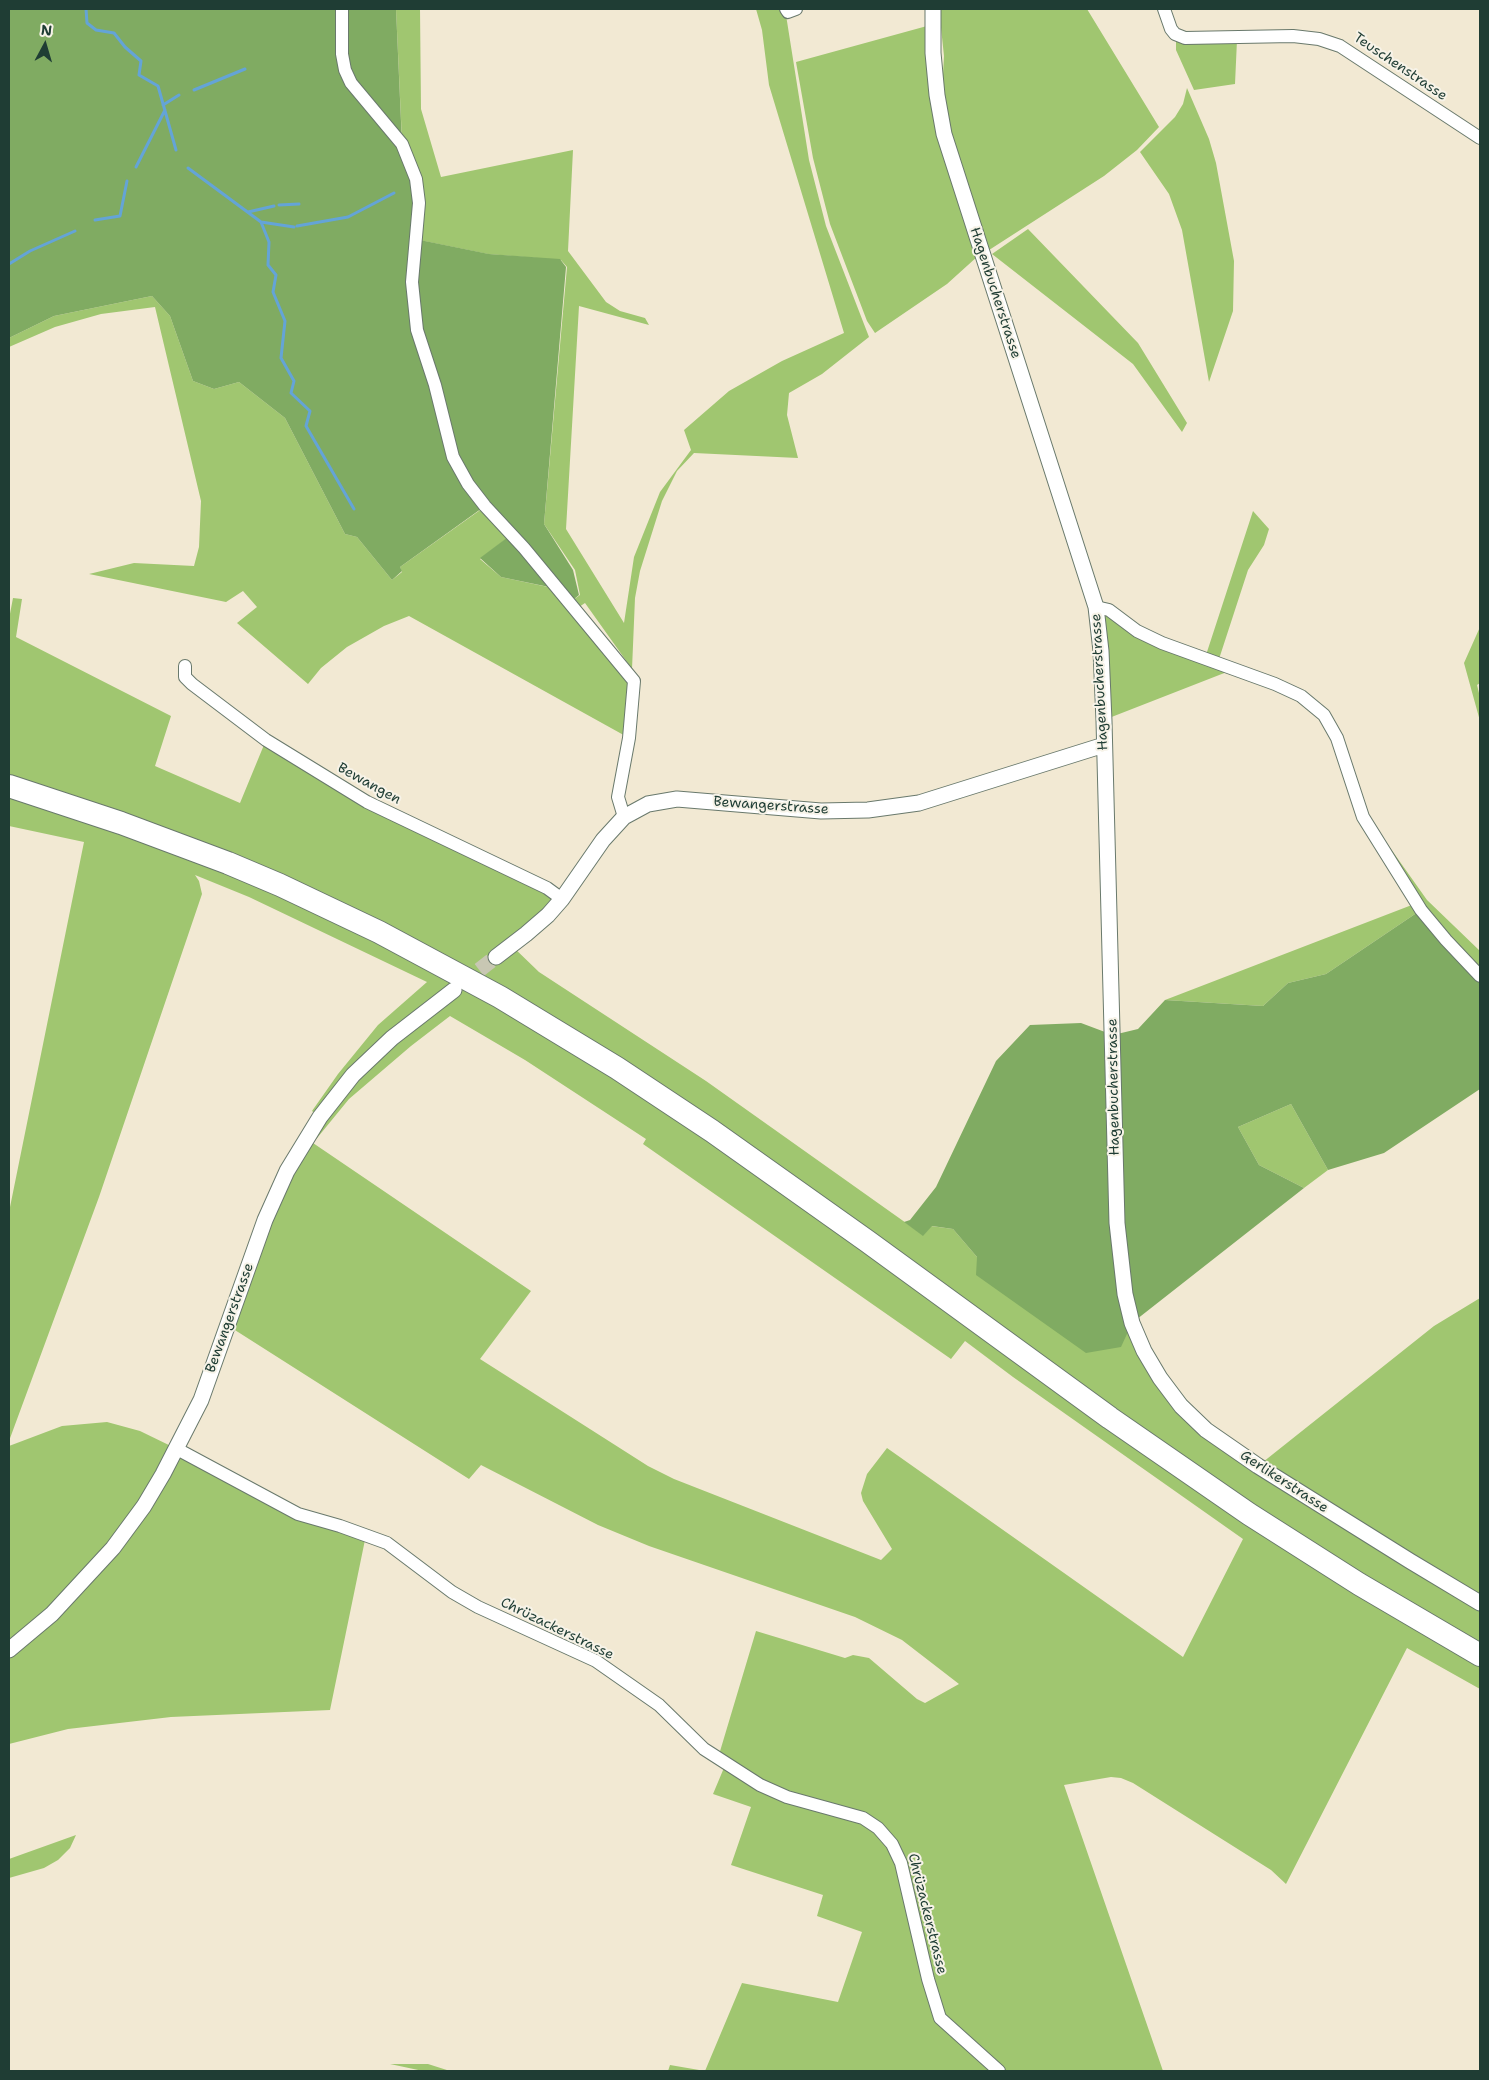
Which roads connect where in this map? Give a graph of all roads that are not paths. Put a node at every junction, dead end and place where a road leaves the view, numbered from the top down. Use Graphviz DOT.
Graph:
graph roads {
  1 [pos="342,9"];
  2 [pos="933,9"];
  3 [pos="1164,9"];
  4 [pos="1480,138"];
  5 [pos="1096,607"];
  6 [pos="185,666"];
  7 [pos="1104,745"];
  8 [pos="9,770"];
  9 [pos="9,786"];
  10 [pos="624,817"];
  11 [pos="562,899"];
  12 [pos="496,957"];
  13 [pos="1480,976"];
  14 [pos="454,990"];
  15 [pos="1131,1318"];
  16 [pos="178,1449"];
  17 [pos="1480,1603"];
  18 [pos="1480,1638"];
  19 [pos="9,1650"];
  20 [pos="1480,1655"];
  21 [pos="999,2071"];
  1 -- 10 [label="street"];
  2 -- 5 [label="street, Hagenbucherstrasse"];
  3 -- 4 [label="street, Teuschenstrasse"];
  5 -- 7 [label="street, Hagenbucherstrasse"];
  5 -- 13 [label="street"];
  6 -- 11 [label="street, Bewangen"];
  7 -- 10 [label="street, Bewangerstrasse"];
  7 -- 15 [label="street, Hagenbucherstrasse"];
  8 -- 18 [label="highway"];
  9 -- 20 [label="highway"];
  10 -- 11 [label="street, Bewangerstrasse"];
  11 -- 12 [label="street, Bewangerstrasse"];
  14 -- 16 [label="street, Bewangerstrasse"];
  15 -- 17 [label="street, Gerlikerstrasse"];
  16 -- 19 [label="street, Bewangerstrasse"];
  16 -- 21 [label="street, Chrüzackerstrasse"];
}
